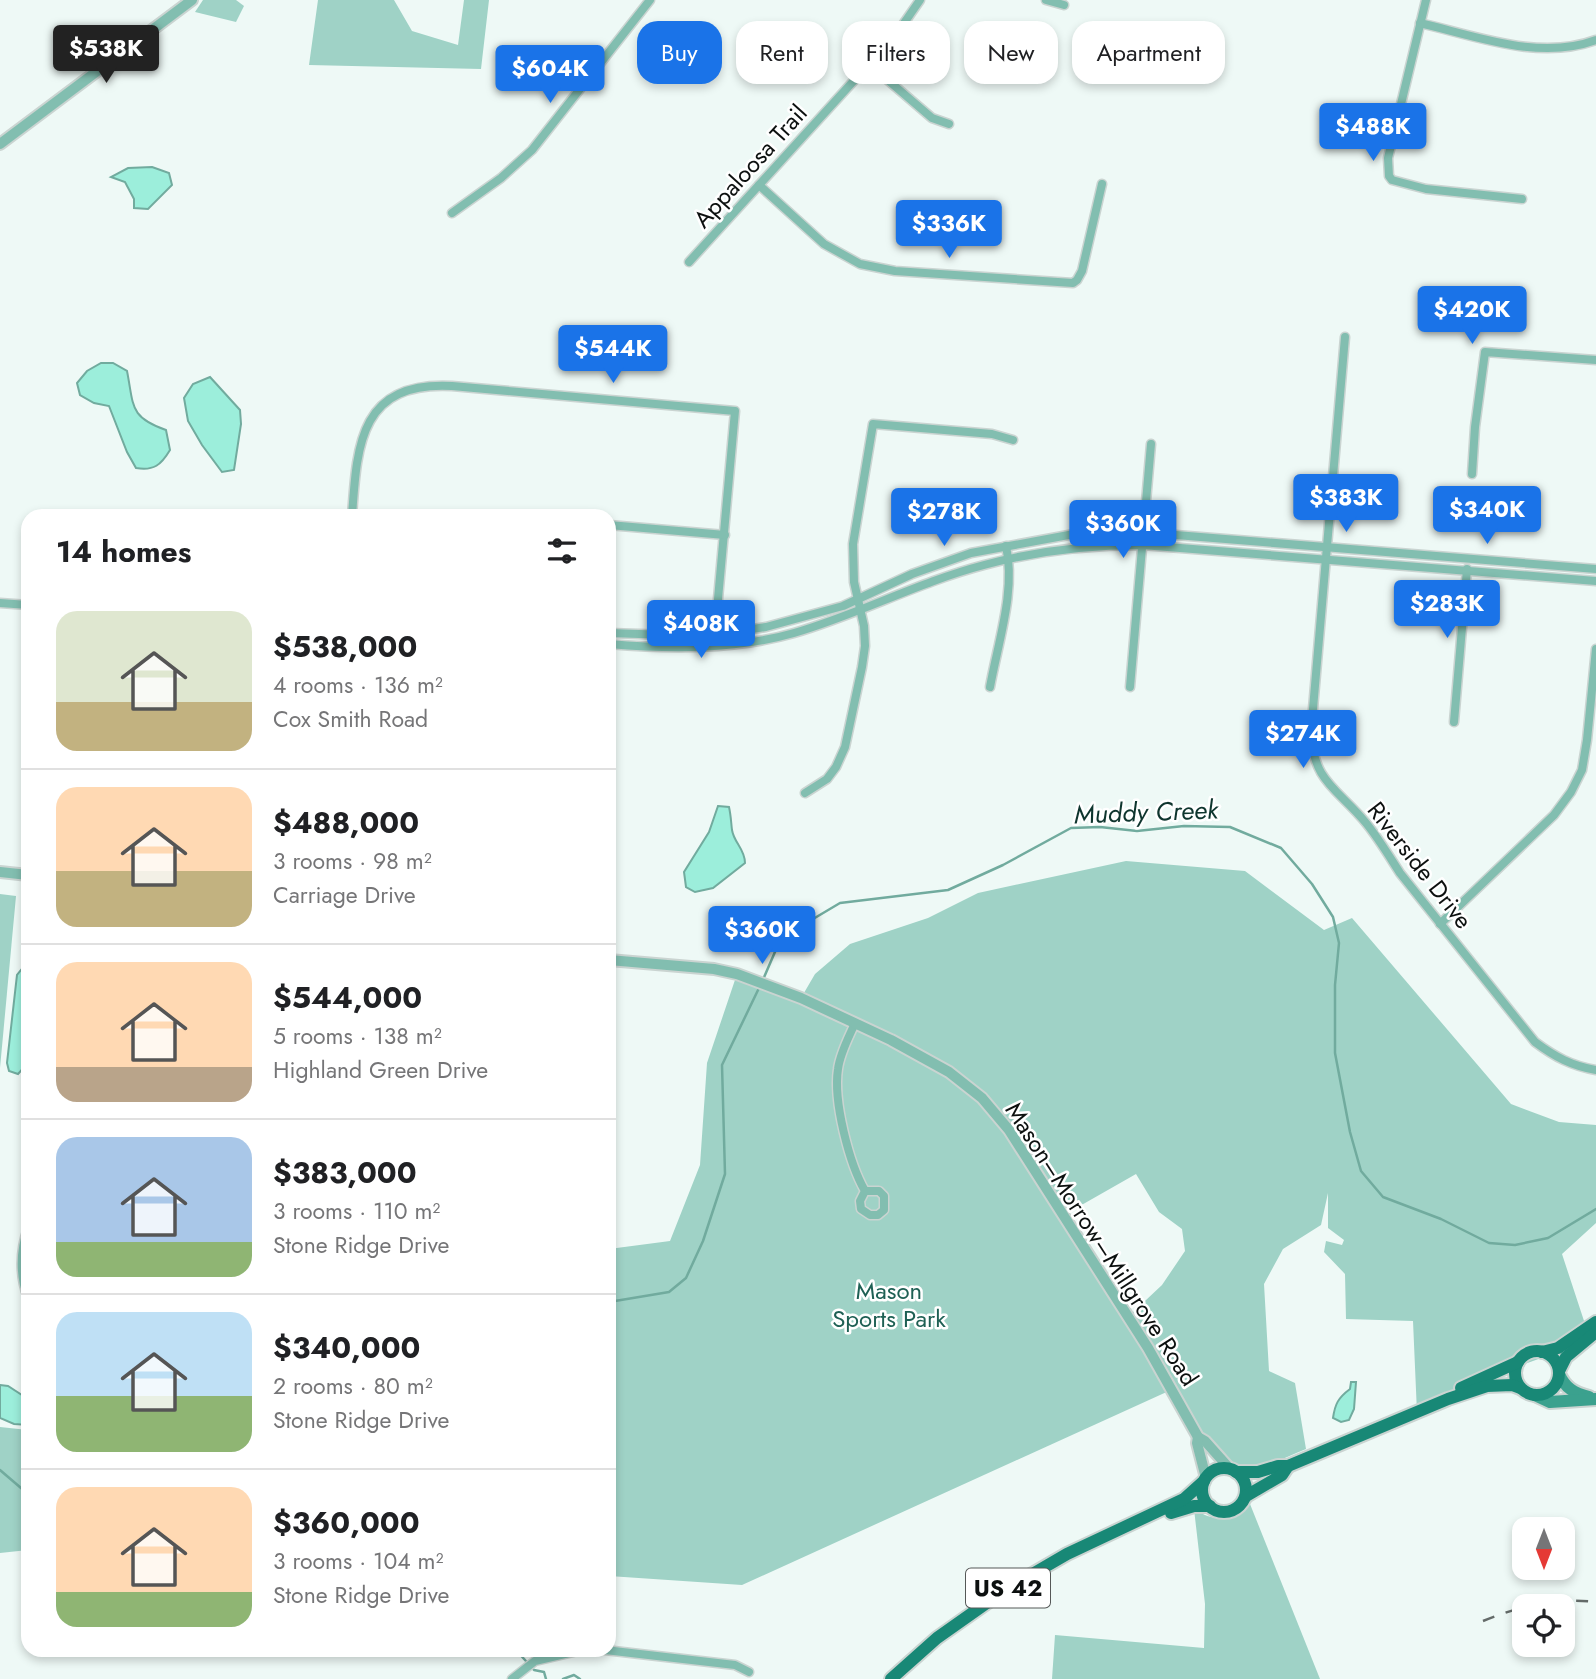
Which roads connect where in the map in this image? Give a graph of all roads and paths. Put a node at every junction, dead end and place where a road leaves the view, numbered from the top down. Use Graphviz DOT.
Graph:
graph roads {
  1 [pos="192,0"];
  2 [pos="650,0"];
  3 [pos="920,0"];
  4 [pos="1046,0"];
  5 [pos="1426,0"];
  6 [pos="1064,5"];
  7 [pos="905,21"];
  8 [pos="1420,23"];
  9 [pos="1596,40"];
  10 [pos="852,84"];
  11 [pos="892,84"];
  12 [pos="949,124"];
  13 [pos="0,144"];
  14 [pos="1101,184"];
  15 [pos="760,185"];
  16 [pos="1522,199"];
  17 [pos="452,213"];
  18 [pos="689,262"];
  19 [pos="1345,337"];
  20 [pos="1596,360"];
  21 [pos="1013,440"];
  22 [pos="1151,444"];
  23 [pos="1472,474"];
  24 [pos="353,509"];
  25 [pos="616,526"];
  26 [pos="1143,533"];
  27 [pos="725,535"];
  28 [pos="1142,545"];
  29 [pos="1006,546"];
  30 [pos="1325,547"];
  31 [pos="1325,558"];
  32 [pos="1009,559"];
  33 [pos="1467,559"];
  34 [pos="1596,569"];
  35 [pos="1467,571"];
  36 [pos="1596,581"];
  37 [pos="858,600"];
  38 [pos="0,603"];
  39 [pos="21,604"];
  40 [pos="861,610"];
  41 [pos="616,634"];
  42 [pos="719,634"];
  43 [pos="722,644"];
  44 [pos="616,645"];
  45 [pos="1596,649"];
  46 [pos="990,687"];
  47 [pos="1130,687"];
  48 [pos="1454,722"];
  49 [pos="805,793"];
  50 [pos="0,872"];
  51 [pos="21,874"];
  52 [pos="1440,924"];
  53 [pos="616,960"];
  54 [pos="855,1023"];
  55 [pos="1596,1070"];
  56 [pos="865,1191"];
  57 [pos="1596,1322"];
  58 [pos="1596,1332"];
  59 [pos="1542,1352"];
  60 [pos="1518,1362"];
  61 [pos="1559,1373"];
  62 [pos="1520,1388"];
  63 [pos="1535,1395"];
  64 [pos="1448,1399"];
  65 [pos="1596,1399"];
  66 [pos="1198,1437"];
  67 [pos="1288,1466"];
  68 [pos="1233,1471"];
  69 [pos="1205,1480"];
  70 [pos="1246,1496"];
  71 [pos="1209,1506"];
  72 [pos="1140,1522"];
  73 [pos="616,1651"];
  74 [pos="552,1657"];
  75 [pos="749,1672"];
  76 [pos="512,1679"];
  77 [pos="891,1679"];
  1 -- 13 [label="street"];
  2 -- 17 [label="street"];
  3 -- 7 [label="street, Appaloosa Trail"];
  4 -- 6 [label="street"];
  5 -- 8 [label="street"];
  8 -- 9 [label="street"];
  8 -- 16 [label="street"];
  10 -- 15 [label="street, Appaloosa Trail"];
  11 -- 12 [label="street"];
  14 -- 15 [label="street"];
  15 -- 18 [label="street, Appaloosa Trail"];
  19 -- 30 [label="street, Riverside Drive"];
  20 -- 23 [label="street"];
  21 -- 37 [label="street"];
  22 -- 26 [label="street"];
  24 -- 27 [label="street"];
  25 -- 27 [label="street"];
  26 -- 28 [label="street"];
  26 -- 29 [label="street"];
  26 -- 30 [label="street"];
  27 -- 42 [label="street"];
  28 -- 31 [label="street"];
  28 -- 32 [label="street"];
  28 -- 47 [label="street"];
  29 -- 32 [label="street"];
  29 -- 37 [label="street"];
  30 -- 31 [label="street, Riverside Drive"];
  30 -- 33 [label="street"];
  31 -- 35 [label="street"];
  31 -- 52 [label="street, Riverside Drive"];
  32 -- 40 [label="street"];
  32 -- 46 [label="street"];
  33 -- 34 [label="street"];
  33 -- 35 [label="street"];
  35 -- 36 [label="street"];
  35 -- 48 [label="street"];
  37 -- 40 [label="street"];
  37 -- 42 [label="street"];
  38 -- 39 [label="street"];
  40 -- 43 [label="street"];
  40 -- 49 [label="street"];
  41 -- 42 [label="street"];
  42 -- 43 [label="street"];
  43 -- 44 [label="street"];
  45 -- 52 [label="street"];
  50 -- 51 [label="street"];
  52 -- 55 [label="street, Riverside Drive"];
  53 -- 54 [label="street, Mason–Morrow–Millgrove Road"];
  54 -- 56 [label="street"];
  54 -- 66 [label="street, Mason–Morrow–Millgrove Road"];
  57 -- 59 [label="main road"];
  58 -- 61 [label="main road"];
  59 -- 60 [label="main road"];
  59 -- 61 [label="main road"];
  60 -- 62 [label="main road"];
  60 -- 64 [label="main road, US 42"];
  61 -- 63 [label="main road"];
  61 -- 65 [label="main road"];
  62 -- 63 [label="main road"];
  62 -- 64 [label="main road, US 42"];
  63 -- 65 [label="main road"];
  64 -- 67 [label="main road, US 42"];
  66 -- 68 [label="street, Mason–Morrow–Millgrove Road"];
  66 -- 69 [label="street, Mason–Morrow–Millgrove Road"];
  67 -- 68 [label="main road, US 42"];
  67 -- 70 [label="main road, US 42"];
  68 -- 69 [label="main road, US 42"];
  68 -- 70 [label="main road"];
  69 -- 71 [label="main road"];
  69 -- 72 [label="main road, US 42"];
  70 -- 71 [label="main road, US 42"];
  71 -- 72 [label="main road, US 42"];
  72 -- 77 [label="main road, US 42"];
  73 -- 75 [label="street"];
  74 -- 76 [label="street"];
}
